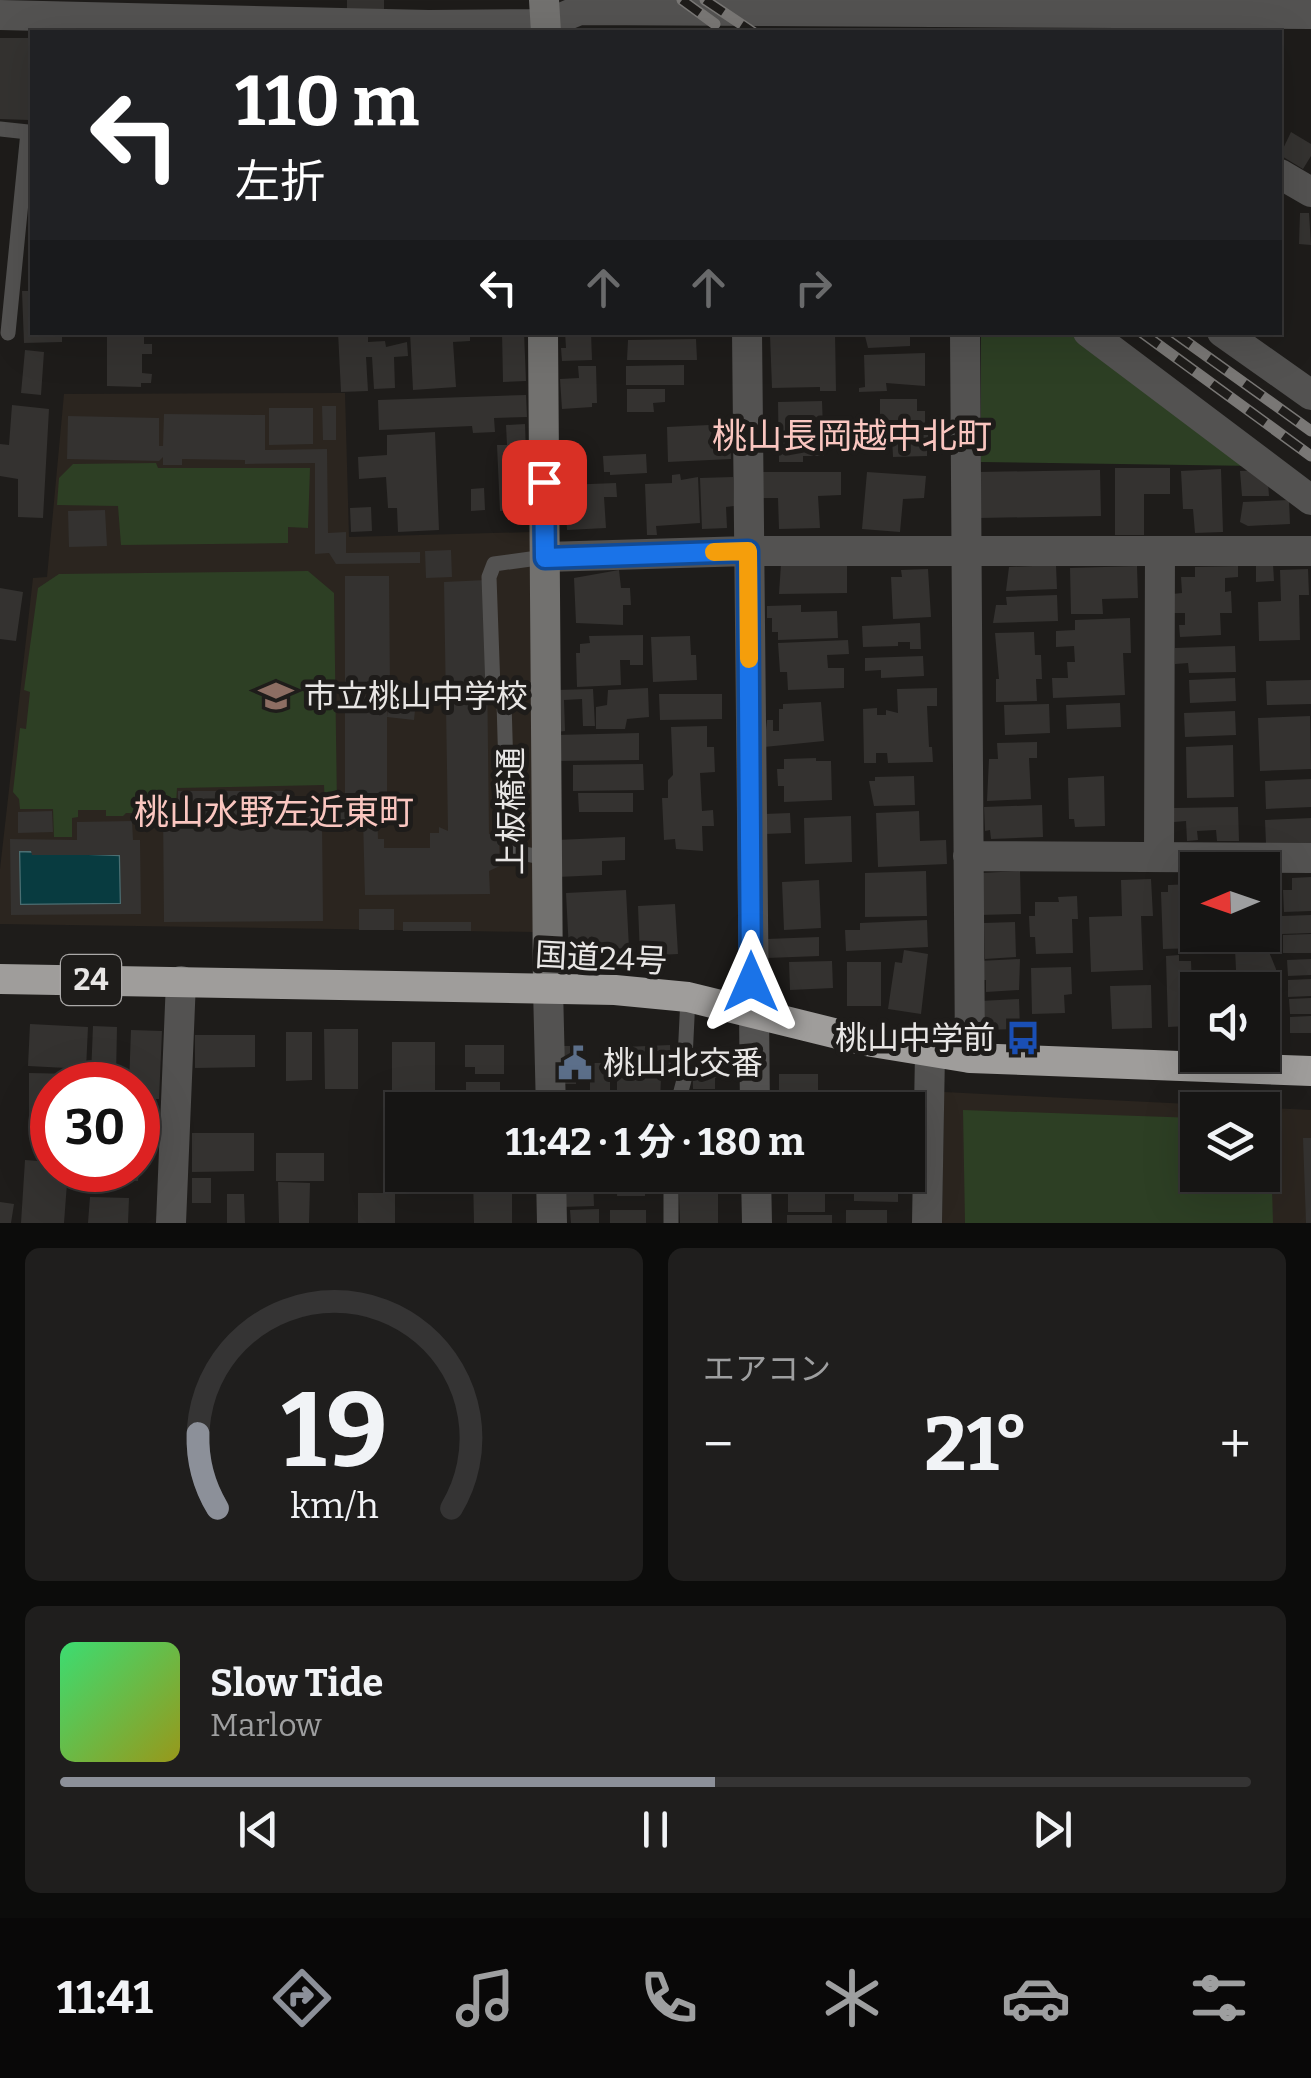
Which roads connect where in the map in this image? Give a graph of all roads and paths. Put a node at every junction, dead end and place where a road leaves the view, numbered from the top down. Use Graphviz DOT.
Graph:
graph roads {
  1 [pos="822,5"];
  2 [pos="1199,7"];
  3 [pos="44,8"];
  4 [pos="78,8"];
  5 [pos="1004,8"];
  6 [pos="318,10"];
  7 [pos="759,10"];
  8 [pos="656,12"];
  9 [pos="1311,14"];
  10 [pos="0,15"];
  11 [pos="546,19"];
  12 [pos="281,26"];
  13 [pos="430,29"];
  14 [pos="679,30"];
  15 [pos="788,30"];
  16 [pos="1041,30"];
  17 [pos="0,129"];
  18 [pos="1282,175"];
  19 [pos="1311,192"];
  20 [pos="24,270"];
  21 [pos="8,333"];
  22 [pos="543,335"];
  23 [pos="746,335"];
  24 [pos="965,335"];
  25 [pos="1092,335"];
  26 [pos="1226,335"];
  27 [pos="1311,395"];
  28 [pos="1311,500"];
  29 [pos="748,551"];
  30 [pos="968,551"];
  31 [pos="1160,551"];
  32 [pos="1311,551"];
  33 [pos="545,558"];
  34 [pos="968,856"];
  35 [pos="546,858"];
  36 [pos="1159,858"];
  37 [pos="1311,858"];
  38 [pos="0,979"];
  39 [pos="181,981"];
  40 [pos="548,988"];
  41 [pos="688,997"];
  42 [pos="753,1012"];
  43 [pos="930,1052"];
  44 [pos="970,1058"];
  45 [pos="1311,1071"];
  46 [pos="551,1092"];
  47 [pos="681,1092"];
  48 [pos="755,1092"];
  49 [pos="552,1192"];
  50 [pos="671,1192"];
  51 [pos="756,1192"];
  52 [pos="171,1223"];
  53 [pos="552,1223"];
  54 [pos="670,1223"];
  55 [pos="757,1223"];
  56 [pos="927,1223"];
  1 -- 5 [label="street"];
  1 -- 7 [label="street"];
  2 -- 5 [label="street"];
  2 -- 9 [label="street"];
  3 -- 4 [label="street"];
  3 -- 10 [label="street"];
  4 -- 12 [label="street"];
  5 -- 16 [label="street"];
  6 -- 12 [label="street"];
  6 -- 13 [label="street"];
  7 -- 8 [label="street"];
  7 -- 15 [label="street"];
  8 -- 11 [label="street"];
  8 -- 14 [label="street"];
  11 -- 13 [label="street"];
  17 -- 20 [label="lane"];
  18 -- 19 [label="street"];
  20 -- 21 [label="lane"];
  22 -- 33 [label="street, 上板橋通"];
  23 -- 29 [label="street"];
  24 -- 30 [label="street"];
  25 -- 28 [label="street"];
  26 -- 27 [label="street"];
  29 -- 30 [label="street"];
  29 -- 33 [label="street"];
  29 -- 42 [label="street"];
  30 -- 31 [label="street"];
  30 -- 34 [label="street"];
  31 -- 32 [label="street"];
  31 -- 36 [label="street"];
  33 -- 35 [label="street, 上板橋通"];
  33 -- 35 [label="lane"];
  34 -- 36 [label="street"];
  34 -- 44 [label="street"];
  35 -- 40 [label="street, 上板橋通"];
  36 -- 37 [label="street"];
  38 -- 39 [label="highway, 国道24号 / 24"];
  39 -- 40 [label="highway, 国道24号 / 24"];
  39 -- 52 [label="street"];
  40 -- 41 [label="highway, 国道24号 / 24"];
  40 -- 46 [label="street, 上板橋通"];
  41 -- 42 [label="highway, 国道24号 / 24"];
  41 -- 47 [label="lane"];
  42 -- 43 [label="highway, 国道24号 / 24"];
  42 -- 48 [label="street"];
  43 -- 44 [label="highway, 国道24号 / 24"];
  43 -- 56 [label="street"];
  44 -- 45 [label="highway, 国道24号 / 24"];
  49 -- 53 [label="street"];
  50 -- 54 [label="lane"];
  51 -- 55 [label="street"];
}
